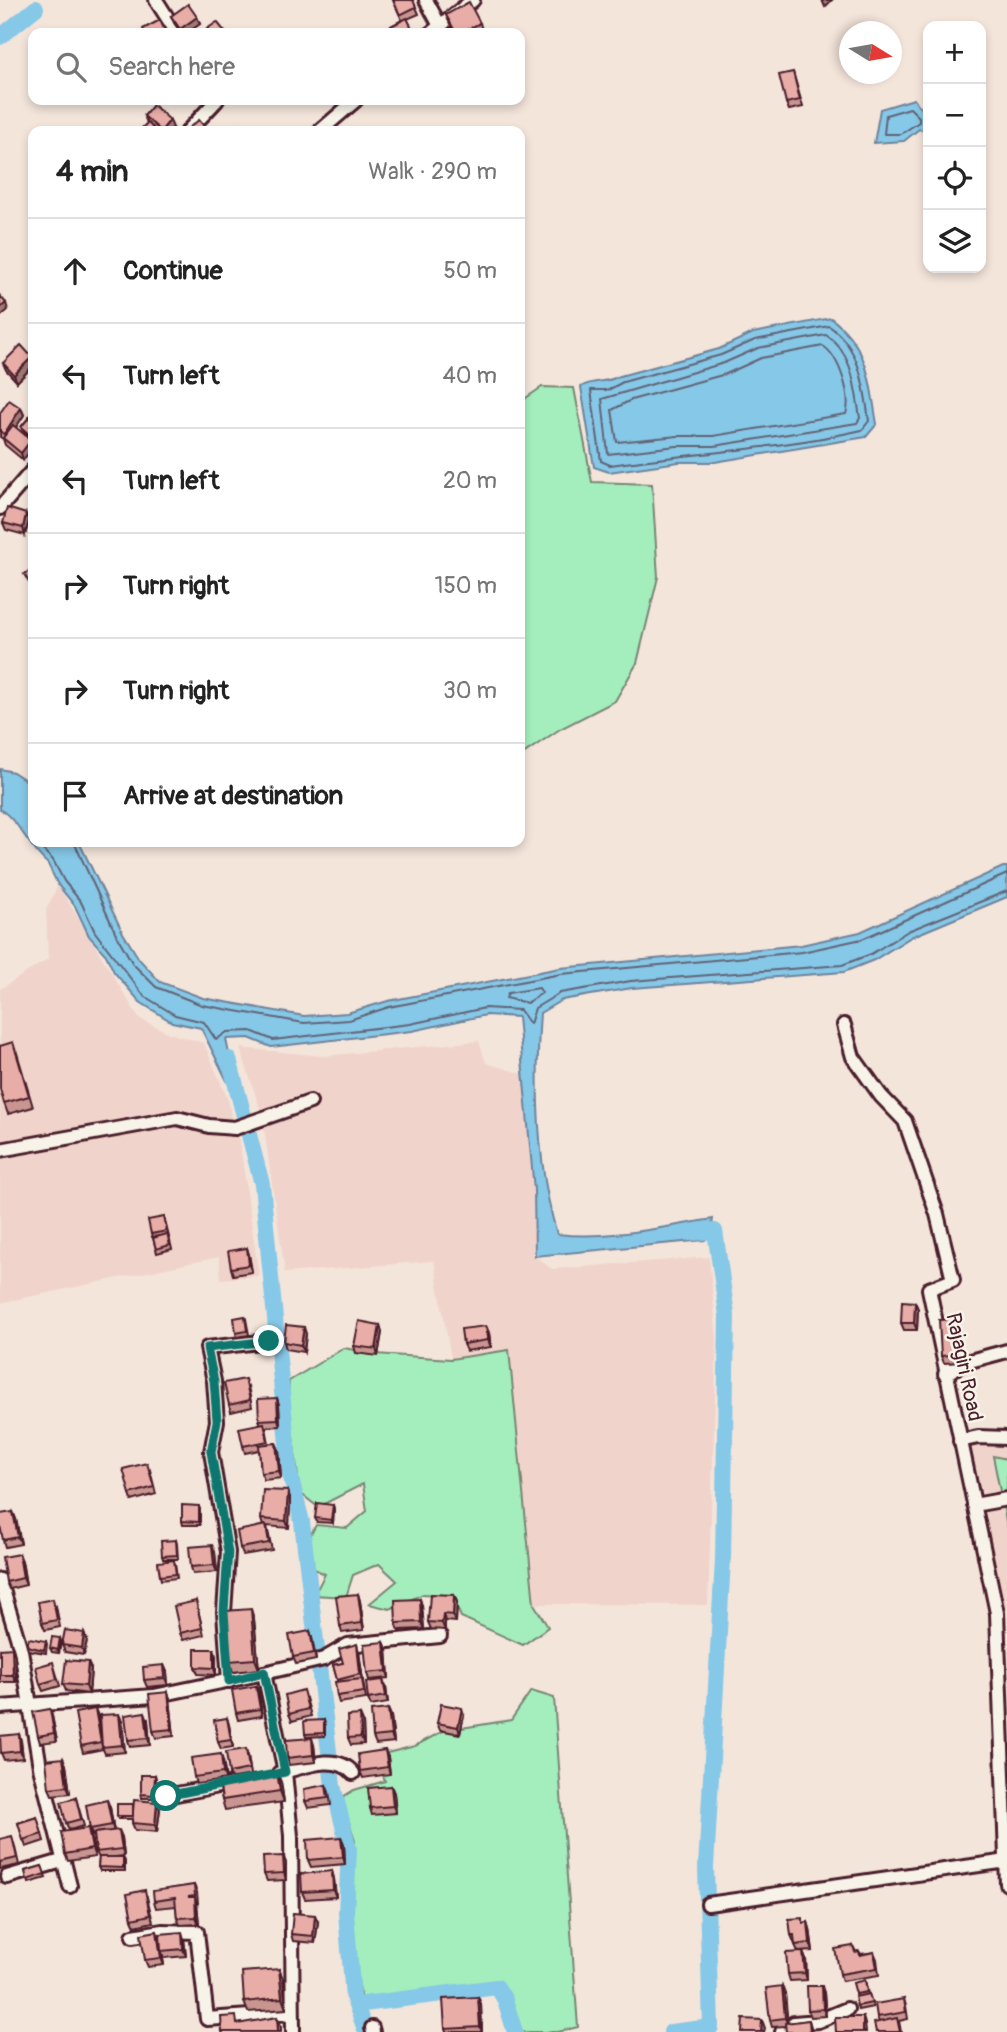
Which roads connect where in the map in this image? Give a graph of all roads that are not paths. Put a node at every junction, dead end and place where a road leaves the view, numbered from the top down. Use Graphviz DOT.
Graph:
graph roads {
  1 [pos="156,0"];
  2 [pos="426,0"];
  3 [pos="473,0"];
  4 [pos="174,28"];
  5 [pos="436,28"];
  6 [pos="437,28"];
  7 [pos="211,105"];
  8 [pos="350,105"];
  9 [pos="193,126"];
  10 [pos="326,126"];
  11 [pos="28,476"];
  12 [pos="0,508"];
  13 [pos="844,1025"];
  14 [pos="310,1102"];
  15 [pos="0,1150"];
  16 [pos="269,1341"];
  17 [pos="1007,1351"];
  18 [pos="945,1374"];
  19 [pos="1007,1438"];
  20 [pos="960,1441"];
  21 [pos="1007,1499"];
  22 [pos="974,1505"];
  23 [pos="0,1580"];
  24 [pos="1002,1617"];
  25 [pos="440,1636"];
  26 [pos="264,1672"];
  27 [pos="229,1681"];
  28 [pos="31,1706"];
  29 [pos="0,1707"];
  30 [pos="285,1772"];
  31 [pos="353,1773"];
  32 [pos="166,1796"];
  33 [pos="62,1861"];
  34 [pos="1006,1861"];
  35 [pos="7,1877"];
  36 [pos="1007,1884"];
  37 [pos="70,1886"];
  38 [pos="708,1904"];
  39 [pos="133,1936"];
  40 [pos="847,2009"];
  41 [pos="292,2013"];
  42 [pos="293,2032"];
  43 [pos="782,2032"];
  1 -- 4 [label="street"];
  2 -- 5 [label="street"];
  3 -- 6 [label="street"];
  7 -- 9 [label="street"];
  8 -- 10 [label="street"];
  11 -- 12 [label="street"];
  13 -- 18 [label="street, Rajagiri Road"];
  14 -- 15 [label="street"];
  16 -- 27 [label="street"];
  17 -- 18 [label="street"];
  18 -- 20 [label="street, Rajagiri Road"];
  19 -- 20 [label="street"];
  20 -- 22 [label="street, Rajagiri Road"];
  21 -- 22 [label="street"];
  22 -- 24 [label="street, Rajagiri Road"];
  23 -- 28 [label="street"];
  24 -- 34 [label="street, Rajagiri Road"];
  25 -- 26 [label="street"];
  26 -- 27 [label="street"];
  26 -- 30 [label="street"];
  27 -- 28 [label="street"];
  28 -- 29 [label="street"];
  28 -- 33 [label="street"];
  30 -- 31 [label="street"];
  30 -- 32 [label="street"];
  30 -- 41 [label="street"];
  33 -- 35 [label="street"];
  33 -- 37 [label="street"];
  34 -- 36 [label="street, Rajagiri Road"];
  34 -- 38 [label="street"];
  39 -- 41 [label="street"];
  40 -- 43 [label="street"];
  41 -- 42 [label="street"];
}
